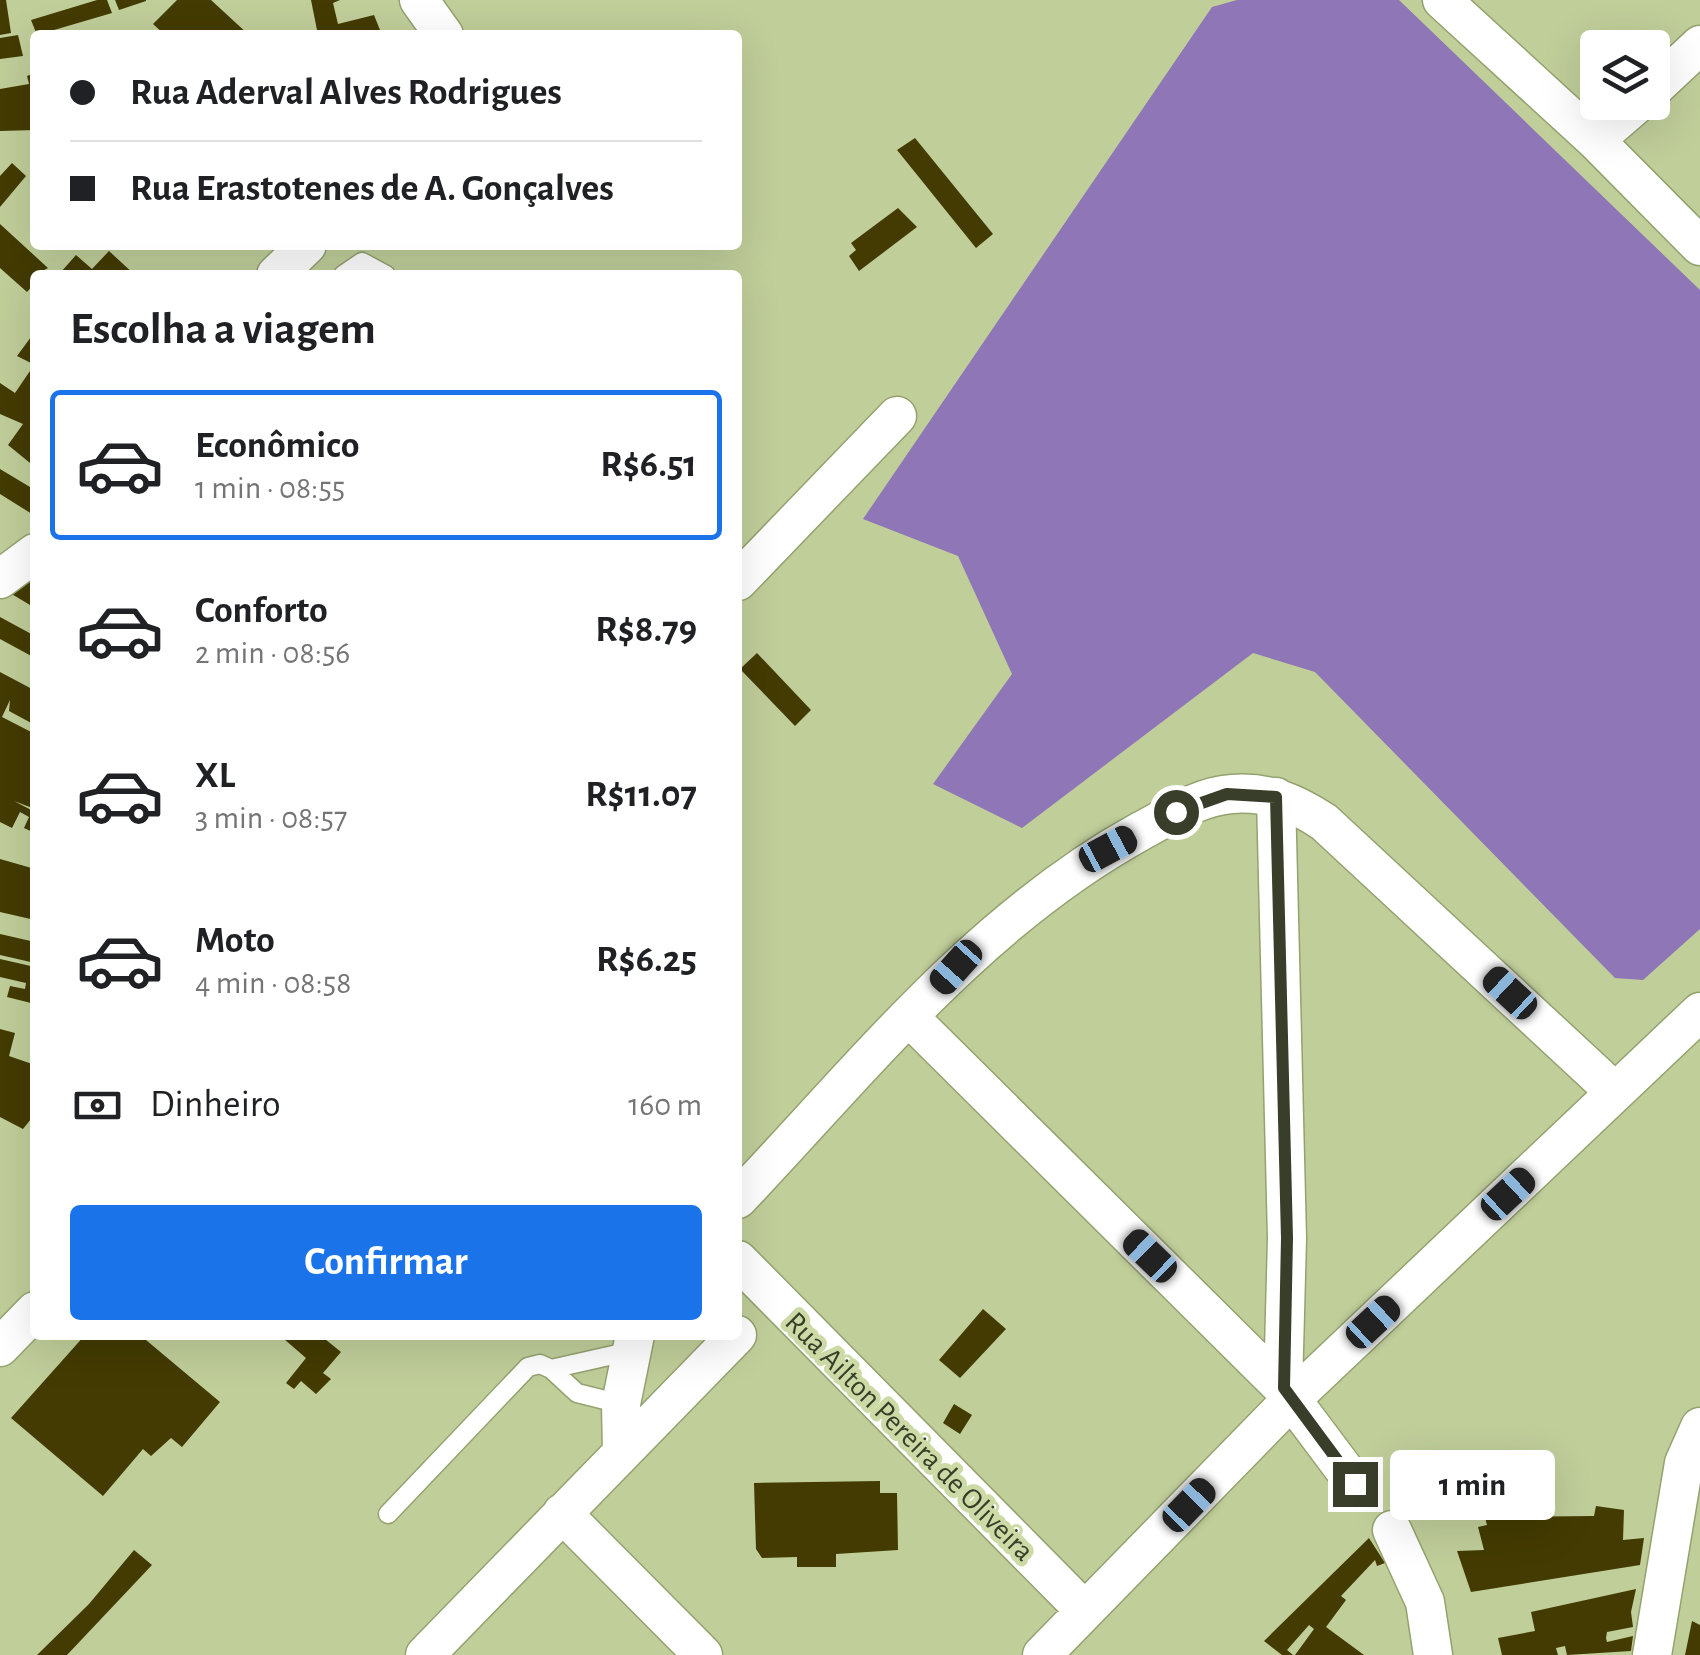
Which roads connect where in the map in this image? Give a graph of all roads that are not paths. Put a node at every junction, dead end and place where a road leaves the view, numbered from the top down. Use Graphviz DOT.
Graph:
graph roads {
  1 [pos="419,0"];
  2 [pos="461,0"];
  3 [pos="1442,0"];
  4 [pos="441,30"];
  5 [pos="447,30"];
  6 [pos="1700,46"];
  7 [pos="1670,74"];
  8 [pos="1618,120"];
  9 [pos="1595,140"];
  10 [pos="1700,246"];
  11 [pos="302,250"];
  12 [pos="281,270"];
  13 [pos="351,270"];
  14 [pos="377,270"];
  15 [pos="896,416"];
  16 [pos="30,557"];
  17 [pos="742,577"];
  18 [pos="0,579"];
  19 [pos="1276,797"];
  20 [pos="1700,1012"];
  21 [pos="910,1018"];
  22 [pos="1615,1092"];
  23 [pos="742,1195"];
  24 [pos="742,1265"];
  25 [pos="772,1299"];
  26 [pos="30,1308"];
  27 [pos="742,1330"];
  28 [pos="732,1340"];
  29 [pos="633,1343"];
  30 [pos="0,1348"];
  31 [pos="551,1369"];
  32 [pos="1288,1393"];
  33 [pos="622,1404"];
  34 [pos="1700,1427"];
  35 [pos="622,1452"];
  36 [pos="1692,1468"];
  37 [pos="1355,1484"];
  38 [pos="562,1512"];
  39 [pos="388,1514"];
  40 [pos="1392,1530"];
  41 [pos="1085,1611"];
  42 [pos="425,1655"];
  43 [pos="703,1655"];
  44 [pos="1042,1655"];
  45 [pos="1433,1655"];
  46 [pos="1652,1655"];
  1 -- 4 [label="street"];
  2 -- 5 [label="street"];
  3 -- 9 [label="street"];
  6 -- 7 [label="street"];
  8 -- 9 [label="street"];
  9 -- 10 [label="street"];
  11 -- 12 [label="street"];
  13 -- 14 [label="lane"];
  15 -- 17 [label="street"];
  16 -- 18 [label="street"];
  19 -- 21 [label="street"];
  19 -- 22 [label="street"];
  19 -- 32 [label="street"];
  20 -- 22 [label="street"];
  21 -- 23 [label="street"];
  21 -- 32 [label="street"];
  22 -- 32 [label="street"];
  24 -- 25 [label="street, Rua Ailton Pereira de Oliveira"];
  25 -- 27 [label="street"];
  25 -- 41 [label="street, Rua Ailton Pereira de Oliveira"];
  26 -- 30 [label="street"];
  28 -- 35 [label="street"];
  29 -- 31 [label="lane"];
  29 -- 33 [label="street"];
  31 -- 33 [label="lane"];
  31 -- 39 [label="lane"];
  32 -- 37 [label="street"];
  32 -- 41 [label="street"];
  33 -- 35 [label="street"];
  34 -- 36 [label="street"];
  35 -- 38 [label="street"];
  36 -- 46 [label="street"];
  38 -- 42 [label="street"];
  38 -- 43 [label="street"];
  40 -- 45 [label="street"];
  41 -- 44 [label="street"];
}
